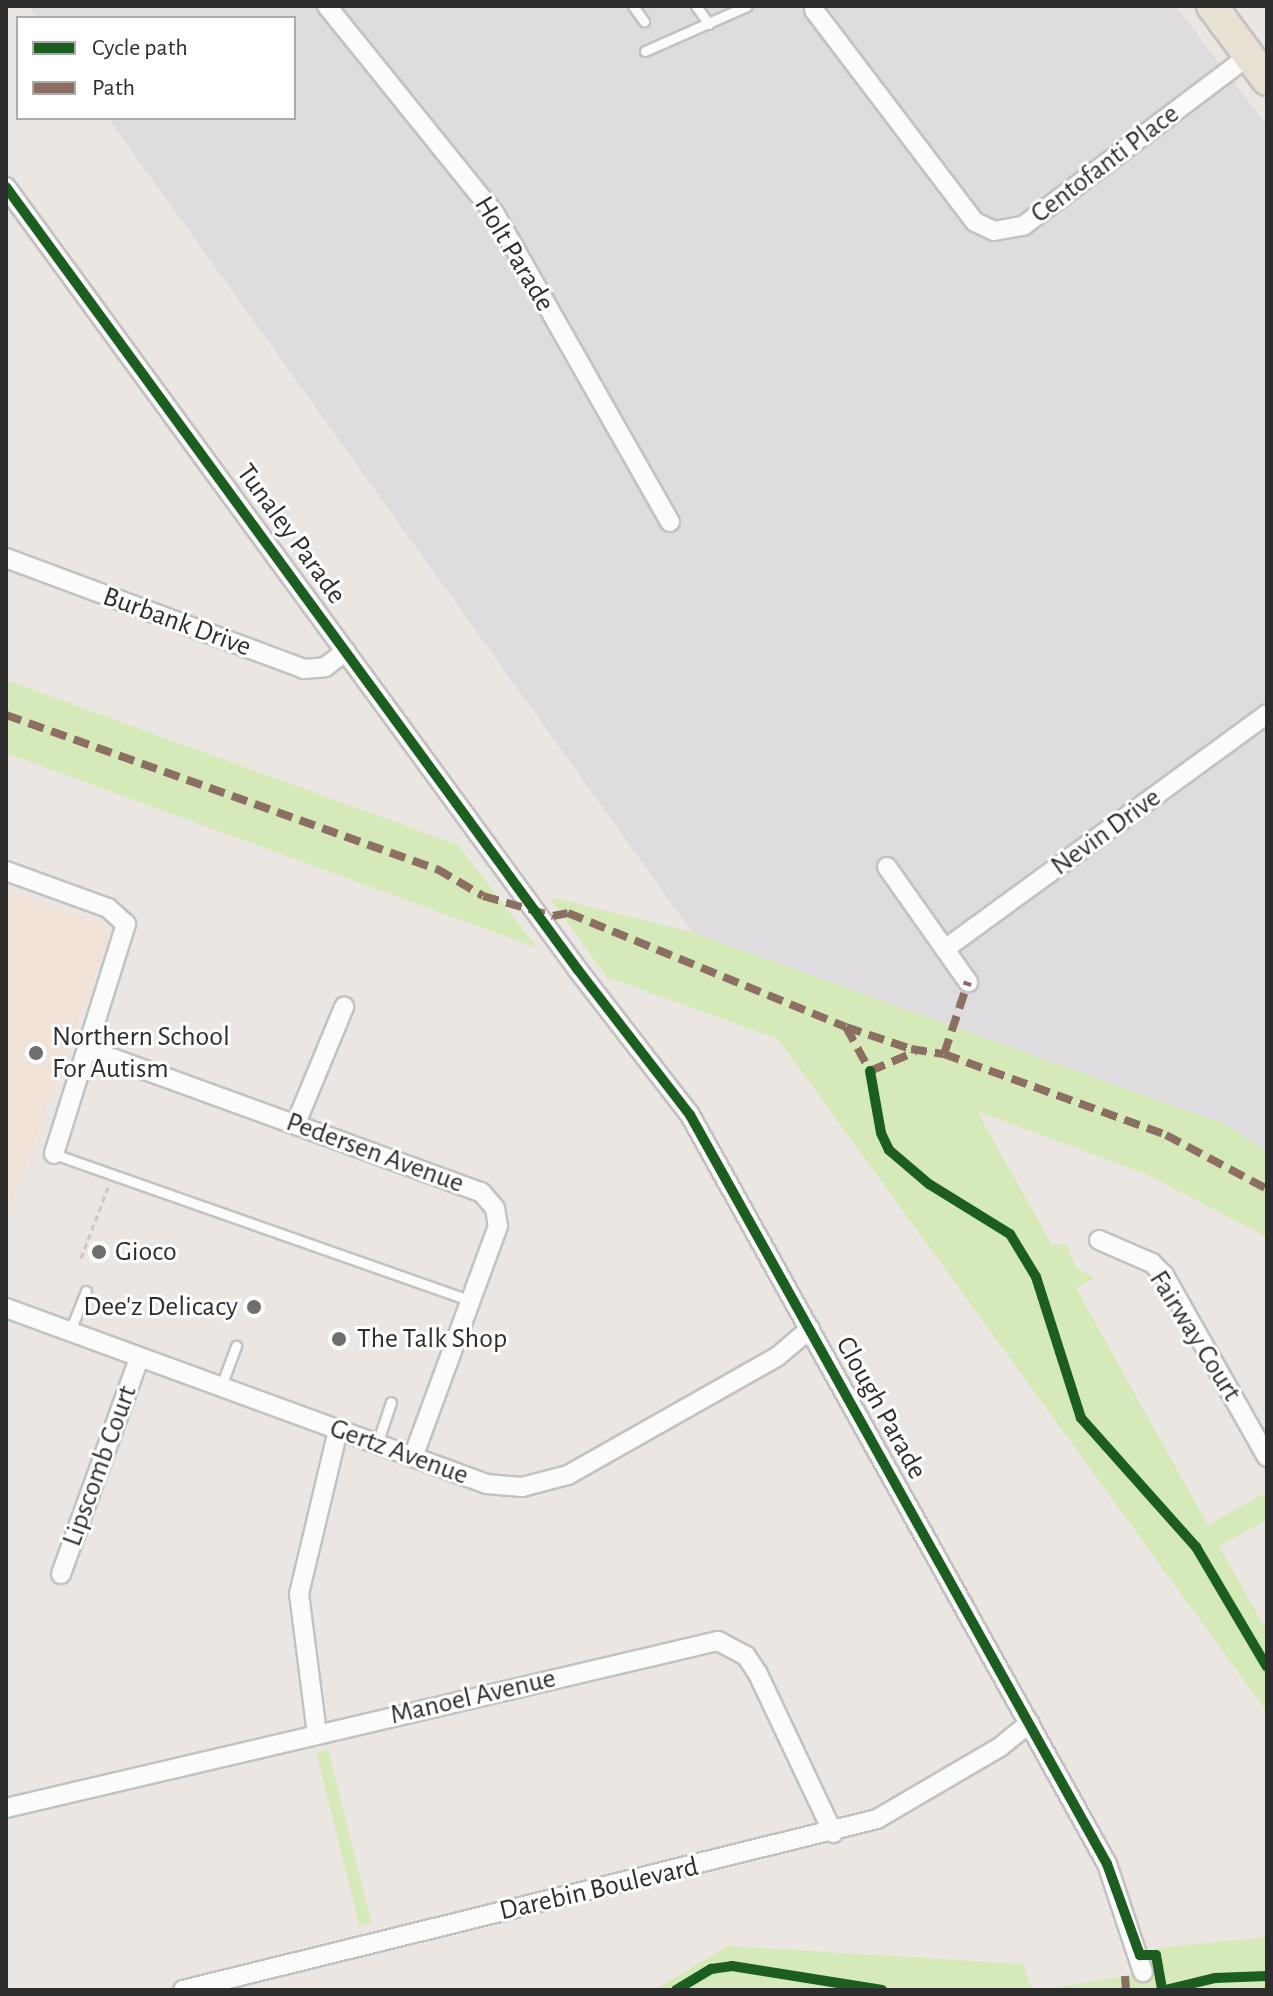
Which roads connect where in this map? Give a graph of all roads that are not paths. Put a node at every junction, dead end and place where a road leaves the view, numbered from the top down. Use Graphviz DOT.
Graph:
graph roads {
  1 [pos="327,6"];
  2 [pos="633,6"];
  3 [pos="696,6"];
  4 [pos="747,6"];
  5 [pos="1212,6"];
  6 [pos="814,10"];
  7 [pos="644,21"];
  8 [pos="709,24"];
  9 [pos="645,51"];
  10 [pos="1258,68"];
  11 [pos="6,187"];
  12 [pos="670,522"];
  13 [pos="6,558"];
  14 [pos="346,651"];
  15 [pos="1267,714"];
  16 [pos="887,867"];
  17 [pos="6,871"];
  18 [pos="535,910"];
  19 [pos="945,949"];
  20 [pos="968,982"];
  21 [pos="344,1007"];
  22 [pos="90,1050"];
  23 [pos="296,1123"];
  24 [pos="54,1154"];
  25 [pos="1099,1240"];
  26 [pos="86,1291"];
  27 [pos="471,1301"];
  28 [pos="6,1308"];
  29 [pos="70,1331"];
  30 [pos="814,1336"];
  31 [pos="236,1346"];
  32 [pos="139,1358"];
  33 [pos="221,1386"];
  34 [pos="391,1402"];
  35 [pos="338,1430"];
  36 [pos="377,1444"];
  37 [pos="413,1457"];
  38 [pos="1267,1457"];
  39 [pos="61,1574"];
  40 [pos="1033,1729"];
  41 [pos="317,1734"];
  42 [pos="6,1808"];
  43 [pos="833,1833"];
  44 [pos="1143,1972"];
  45 [pos="183,1990"];
  1 -- 12 [label="street, Holt Parade"];
  2 -- 7 [label="lane"];
  3 -- 8 [label="lane"];
  4 -- 8 [label="lane"];
  5 -- 10 [label="main road"];
  6 -- 10 [label="street, Centofanti Place"];
  8 -- 9 [label="lane"];
  11 -- 14 [label="street, Tunaley Parade"];
  13 -- 14 [label="street, Burbank Drive"];
  14 -- 18 [label="street, Tunaley Parade"];
  15 -- 19 [label="street, Nevin Drive"];
  16 -- 19 [label="street"];
  17 -- 22 [label="street"];
  18 -- 30 [label="street, Clough Parade"];
  19 -- 20 [label="street"];
  21 -- 23 [label="street"];
  22 -- 23 [label="street, Pedersen Avenue"];
  22 -- 24 [label="street"];
  23 -- 27 [label="street, Pedersen Avenue"];
  24 -- 27 [label="lane"];
  25 -- 38 [label="street, Fairway Court"];
  26 -- 29 [label="lane"];
  27 -- 37 [label="street, Pedersen Avenue"];
  28 -- 29 [label="street, Gertz Avenue"];
  29 -- 32 [label="street, Gertz Avenue"];
  30 -- 37 [label="street, Gertz Avenue"];
  30 -- 40 [label="street, Clough Parade"];
  31 -- 33 [label="lane"];
  32 -- 33 [label="street, Gertz Avenue"];
  32 -- 39 [label="street, Lipscomb Court"];
  33 -- 35 [label="street, Gertz Avenue"];
  34 -- 36 [label="lane"];
  35 -- 36 [label="street, Gertz Avenue"];
  35 -- 41 [label="street"];
  36 -- 37 [label="street, Gertz Avenue"];
  40 -- 43 [label="street, Darebin Boulevard"];
  40 -- 44 [label="street, Clough Parade"];
  41 -- 42 [label="street, Manoel Avenue"];
  41 -- 43 [label="street, Manoel Avenue"];
  43 -- 45 [label="street, Darebin Boulevard"];
}
